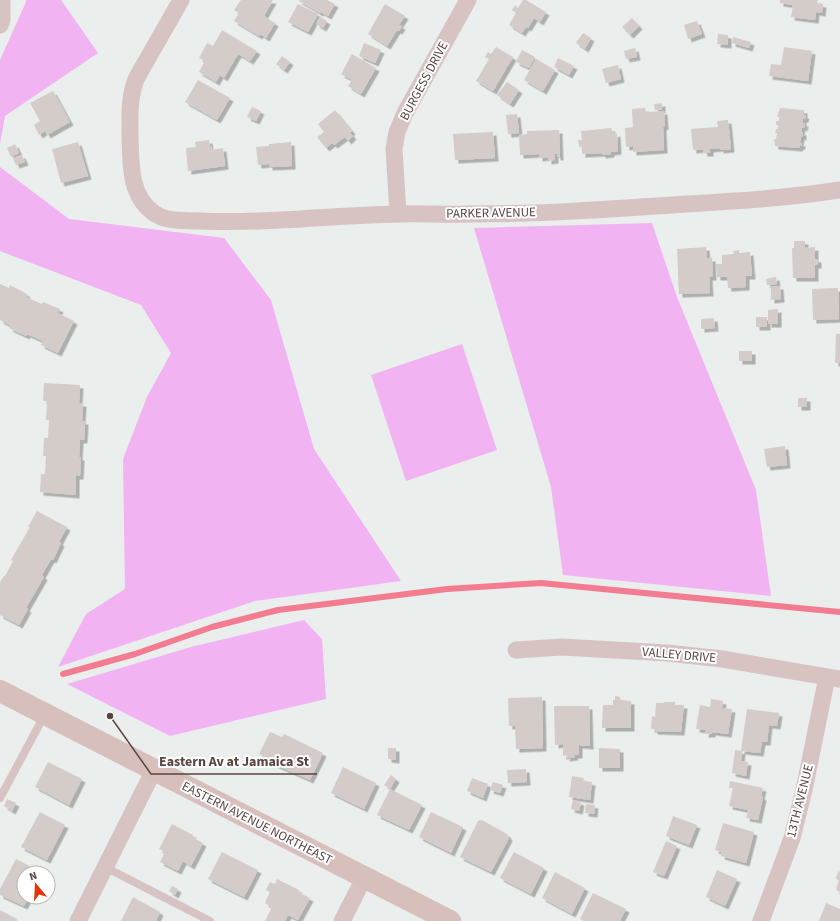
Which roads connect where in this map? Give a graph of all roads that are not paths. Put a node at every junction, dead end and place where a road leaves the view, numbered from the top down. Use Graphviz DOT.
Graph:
graph roads {
  1 [pos="2,0"];
  2 [pos="180,0"];
  3 [pos="468,0"];
  4 [pos="0,25"];
  5 [pos="840,190"];
  6 [pos="398,214"];
  7 [pos="516,650"];
  8 [pos="834,678"];
  9 [pos="0,692"];
  10 [pos="45,714"];
  11 [pos="154,770"];
  12 [pos="0,798"];
  13 [pos="105,867"];
  14 [pos="364,878"];
  15 [pos="78,921"];
  16 [pos="210,921"];
  17 [pos="342,921"];
  18 [pos="450,921"];
  19 [pos="761,921"];
  1 -- 4 [label="street"];
  2 -- 6 [label="street, PARKER AVENUE"];
  3 -- 6 [label="street, BURGESS DRIVE"];
  5 -- 6 [label="street, PARKER AVENUE"];
  7 -- 8 [label="street, VALLEY DRIVE"];
  8 -- 19 [label="street, 13TH AVENUE"];
  9 -- 10 [label="street, EASTERN AVENUE NORTHEAST"];
  10 -- 11 [label="street, EASTERN AVENUE NORTHEAST"];
  10 -- 12 [label="lane"];
  11 -- 13 [label="street"];
  11 -- 14 [label="street, EASTERN AVENUE NORTHEAST"];
  13 -- 15 [label="street"];
  13 -- 16 [label="lane"];
  14 -- 17 [label="street"];
  14 -- 18 [label="street, EASTERN AVENUE NORTHEAST"];
}
